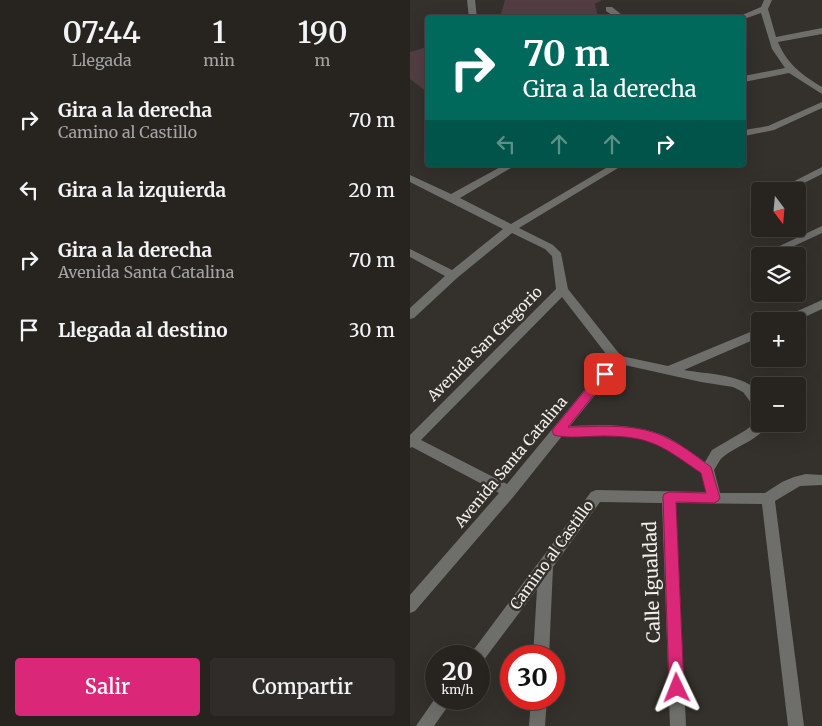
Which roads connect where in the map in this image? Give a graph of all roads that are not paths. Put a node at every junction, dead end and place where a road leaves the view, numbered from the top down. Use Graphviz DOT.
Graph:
graph roads {
  1 [pos="471,0"];
  2 [pos="768,0"];
  3 [pos="609,8"];
  4 [pos="764,9"];
  5 [pos="473,15"];
  6 [pos="618,15"];
  7 [pos="746,15"];
  8 [pos="822,31"];
  9 [pos="773,40"];
  10 [pos="790,70"];
  11 [pos="746,79"];
  12 [pos="822,91"];
  13 [pos="822,105"];
  14 [pos="746,133"];
  15 [pos="507,167"];
  16 [pos="615,167"];
  17 [pos="822,170"];
  18 [pos="410,178"];
  19 [pos="798,182"];
  20 [pos="451,199"];
  21 [pos="511,228"];
  22 [pos="822,229"];
  23 [pos="782,247"];
  24 [pos="410,252"];
  25 [pos="453,275"];
  26 [pos="562,290"];
  27 [pos="822,304"];
  28 [pos="805,312"];
  29 [pos="410,315"];
  30 [pos="751,336"];
  31 [pos="617,359"];
  32 [pos="669,371"];
  33 [pos="751,393"];
  34 [pos="558,431"];
  35 [pos="753,432"];
  36 [pos="411,441"];
  37 [pos="707,470"];
  38 [pos="822,480"];
  39 [pos="509,492"];
  40 [pos="669,497"];
  41 [pos="714,498"];
  42 [pos="768,499"];
  43 [pos="546,566"];
  44 [pos="410,606"];
  45 [pos="485,645"];
  46 [pos="542,645"];
  47 [pos="436,710"];
  48 [pos="538,710"];
  49 [pos="424,726"];
  50 [pos="537,726"];
  51 [pos="678,726"];
  52 [pos="796,726"];
  1 -- 5 [label="street"];
  2 -- 4 [label="street"];
  3 -- 6 [label="street"];
  4 -- 7 [label="street"];
  4 -- 9 [label="street"];
  8 -- 9 [label="street"];
  9 -- 10 [label="street"];
  10 -- 11 [label="street"];
  10 -- 12 [label="street"];
  13 -- 14 [label="street"];
  15 -- 20 [label="street"];
  16 -- 21 [label="street"];
  17 -- 19 [label="street"];
  18 -- 20 [label="street"];
  20 -- 21 [label="street"];
  21 -- 25 [label="street"];
  21 -- 26 [label="street"];
  22 -- 23 [label="street"];
  24 -- 25 [label="street"];
  25 -- 29 [label="street"];
  26 -- 31 [label="street"];
  26 -- 36 [label="street, Avenida San Gregorio"];
  27 -- 28 [label="street"];
  30 -- 32 [label="street"];
  31 -- 32 [label="street"];
  31 -- 34 [label="street, Avenida Santa Catalina"];
  32 -- 33 [label="street"];
  34 -- 37 [label="street"];
  34 -- 39 [label="street, Avenida Santa Catalina"];
  35 -- 37 [label="street"];
  36 -- 39 [label="street"];
  37 -- 41 [label="street"];
  38 -- 42 [label="street"];
  39 -- 44 [label="street, Avenida Santa Catalina"];
  40 -- 41 [label="street, Camino al Castillo"];
  40 -- 43 [label="street, Camino al Castillo"];
  40 -- 51 [label="street, Calle Igualdad"];
  41 -- 42 [label="street, Camino al Castillo"];
  42 -- 52 [label="street"];
  43 -- 45 [label="street, Camino al Castillo"];
  43 -- 46 [label="street"];
  47 -- 49 [label="street"];
  48 -- 50 [label="street"];
}
